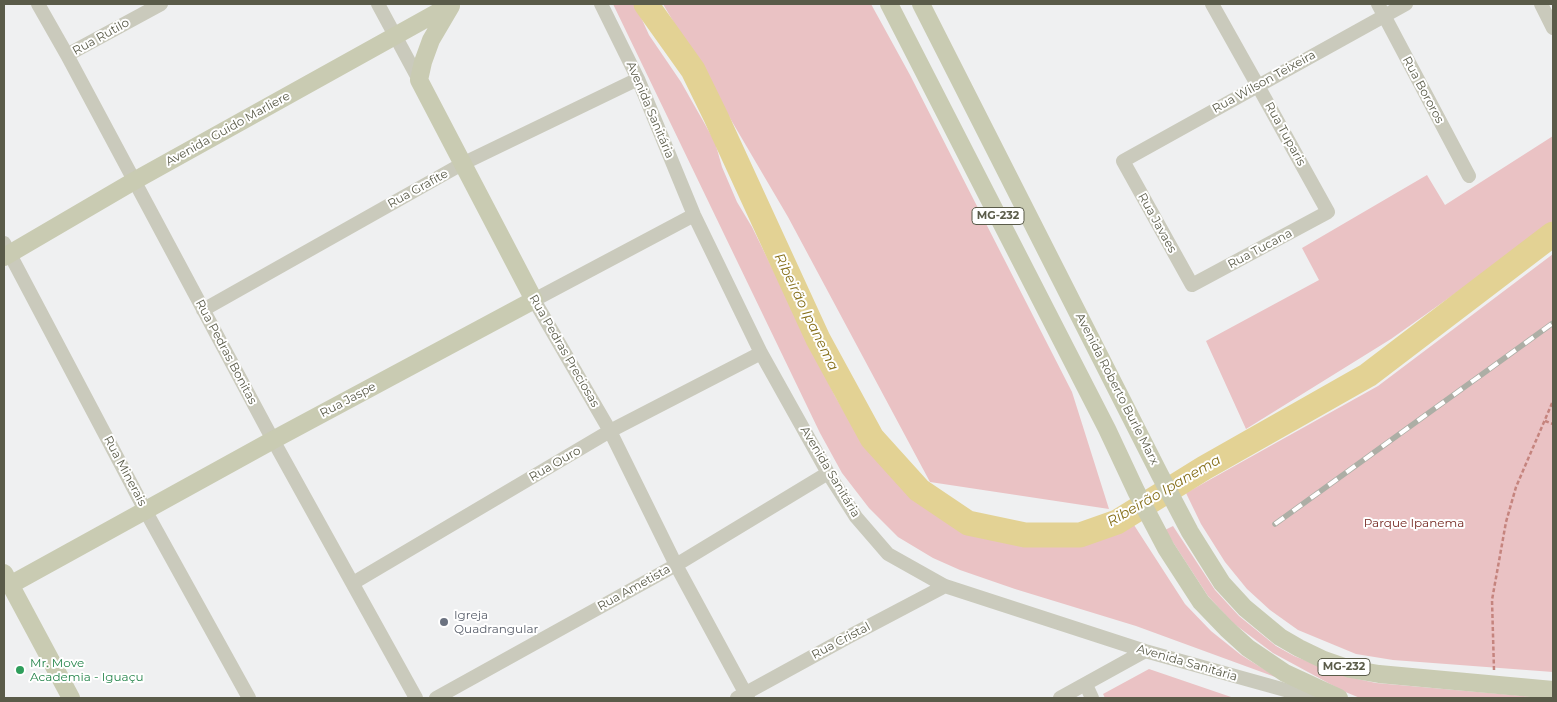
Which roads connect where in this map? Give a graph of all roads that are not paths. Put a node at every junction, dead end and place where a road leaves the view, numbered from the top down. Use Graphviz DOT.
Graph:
graph roads {
  1 [pos="38,4"];
  2 [pos="162,4"];
  3 [pos="378,4"];
  4 [pos="601,4"];
  5 [pos="889,4"];
  6 [pos="921,4"];
  7 [pos="1212,4"];
  8 [pos="1406,4"];
  9 [pos="1541,4"];
  10 [pos="452,5"];
  11 [pos="1381,10"];
  12 [pos="1553,28"];
  13 [pos="396,35"];
  14 [pos="67,55"];
  15 [pos="638,79"];
  16 [pos="420,80"];
  17 [pos="1258,86"];
  18 [pos="1123,161"];
  19 [pos="462,164"];
  20 [pos="1469,176"];
  21 [pos="134,181"];
  22 [pos="1328,212"];
  23 [pos="694,215"];
  24 [pos="6,251"];
  25 [pos="1192,285"];
  26 [pos="534,300"];
  27 [pos="204,310"];
  28 [pos="761,353"];
  29 [pos="610,431"];
  30 [pos="272,440"];
  31 [pos="828,473"];
  32 [pos="145,510"];
  33 [pos="676,565"];
  34 [pos="6,582"];
  35 [pos="353,583"];
  36 [pos="945,586"];
  37 [pos="1145,651"];
  38 [pos="1086,685"];
  39 [pos="1553,690"];
  40 [pos="1553,696"];
  41 [pos="743,697"];
  42 [pos="71,698"];
  43 [pos="249,698"];
  44 [pos="416,698"];
  45 [pos="436,698"];
  46 [pos="1060,698"];
  47 [pos="1092,698"];
  48 [pos="1314,698"];
  49 [pos="1339,698"];
  50 [pos="1549,698"];
  1 -- 14 [label="street, Rua Pedras Bonitas"];
  2 -- 14 [label="street, Rua Rutilo"];
  3 -- 13 [label="street, Rua Pedras Preciosas"];
  4 -- 15 [label="street, Avenida Sanitária"];
  5 -- 49 [label="main road, MG-232"];
  6 -- 39 [label="main road, Avenida Roberto Burle Marx / MG-232"];
  7 -- 17 [label="street, Rua Tuparis"];
  8 -- 11 [label="street, Rua Wilson Teixeira"];
  9 -- 12 [label="street"];
  10 -- 13 [label="main road, Avenida Guido Marliere"];
  10 -- 16 [label="main road"];
  11 -- 17 [label="street, Rua Wilson Teixeira"];
  11 -- 20 [label="street, Rua Bororos"];
  13 -- 16 [label="street, Rua Pedras Preciosas"];
  13 -- 21 [label="main road, Avenida Guido Marliere"];
  14 -- 21 [label="street, Rua Pedras Bonitas"];
  15 -- 19 [label="street, Rua Grafite"];
  15 -- 23 [label="street, Avenida Sanitária"];
  16 -- 19 [label="main road, Rua Pedras Preciosas"];
  17 -- 18 [label="street, Rua Wilson Teixeira"];
  17 -- 22 [label="street, Rua Tuparis"];
  18 -- 25 [label="street, Rua Javaes"];
  19 -- 26 [label="main road, Rua Pedras Preciosas"];
  19 -- 27 [label="street, Rua Grafite"];
  21 -- 24 [label="main road, Avenida Guido Marliere"];
  21 -- 27 [label="street, Rua Pedras Bonitas"];
  22 -- 25 [label="street, Rua Tucana"];
  23 -- 26 [label="street, Rua Jaspe"];
  23 -- 28 [label="street, Avenida Sanitária"];
  24 -- 32 [label="street, Rua Minerais"];
  26 -- 29 [label="street, Rua Pedras Preciosas"];
  26 -- 30 [label="main road, Rua Jaspe"];
  27 -- 30 [label="street, Rua Pedras Bonitas"];
  28 -- 29 [label="street, Rua Ouro"];
  28 -- 31 [label="street, Avenida Sanitária"];
  29 -- 33 [label="street, Rua Pedras Preciosas"];
  29 -- 35 [label="street, Rua Ouro"];
  30 -- 32 [label="main road, Rua Jaspe"];
  30 -- 35 [label="street, Rua Pedras Bonitas"];
  31 -- 33 [label="street, Rua Ametista"];
  31 -- 36 [label="street, Avenida Sanitária"];
  32 -- 34 [label="main road, Rua Jaspe"];
  32 -- 43 [label="street, Rua Minerais"];
  33 -- 41 [label="street, Rua Pedras Preciosas"];
  33 -- 45 [label="street, Rua Ametista"];
  34 -- 42 [label="main road"];
  35 -- 44 [label="street, Rua Pedras Bonitas"];
  36 -- 37 [label="street, Avenida Sanitária"];
  36 -- 41 [label="street, Rua Cristal"];
  37 -- 38 [label="street"];
  37 -- 48 [label="street, Avenida Sanitária"];
  38 -- 46 [label="street"];
  38 -- 47 [label="street"];
  40 -- 50 [label="main road"];
}
